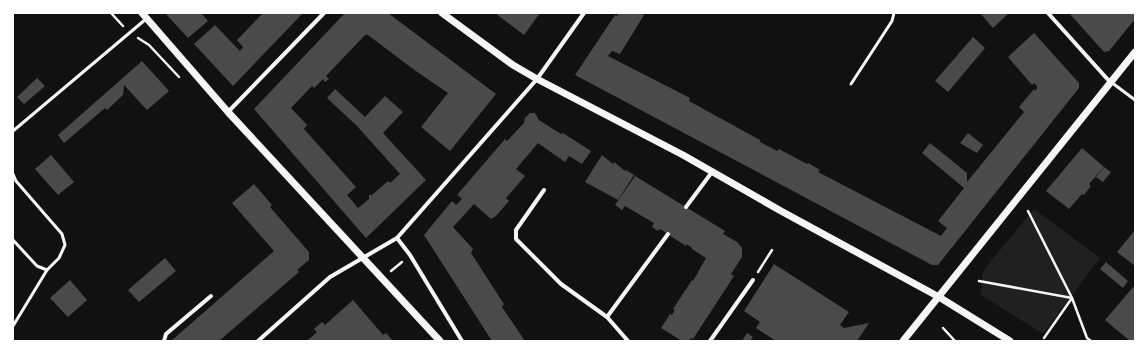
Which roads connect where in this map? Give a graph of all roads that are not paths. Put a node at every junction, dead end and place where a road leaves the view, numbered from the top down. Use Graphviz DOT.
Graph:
graph roads {
  1 [pos="324,13"];
  2 [pos="442,13"];
  3 [pos="584,13"];
  4 [pos="894,13"];
  5 [pos="1048,13"];
  6 [pos="144,16"];
  7 [pos="1135,52"];
  8 [pos="537,79"];
  9 [pos="1110,82"];
  10 [pos="851,84"];
  11 [pos="1135,100"];
  12 [pos="228,112"];
  13 [pos="13,131"];
  14 [pos="713,171"];
  15 [pos="13,174"];
  16 [pos="544,190"];
  17 [pos="686,206"];
  18 [pos="668,234"];
  19 [pos="397,238"];
  20 [pos="13,240"];
  21 [pos="363,258"];
  22 [pos="47,270"];
  23 [pos="753,280"];
  24 [pos="211,296"];
  25 [pos="939,297"];
  26 [pos="607,317"];
  27 [pos="13,326"];
  28 [pos="164,341"];
  29 [pos="258,341"];
  30 [pos="440,341"];
  31 [pos="462,341"];
  32 [pos="628,341"];
  33 [pos="710,341"];
  34 [pos="903,341"];
  35 [pos="1010,341"];
  1 -- 12 [label="street"];
  2 -- 8 [label="street"];
  3 -- 8 [label="street"];
  4 -- 10 [label="lane"];
  5 -- 9 [label="street"];
  6 -- 12 [label="street"];
  6 -- 13 [label="lane"];
  7 -- 9 [label="street"];
  8 -- 14 [label="street"];
  8 -- 19 [label="street"];
  9 -- 11 [label="lane"];
  9 -- 25 [label="street"];
  12 -- 21 [label="street"];
  14 -- 17 [label="street"];
  14 -- 25 [label="street"];
  15 -- 22 [label="lane"];
  16 -- 26 [label="street"];
  18 -- 26 [label="street"];
  19 -- 21 [label="street"];
  19 -- 31 [label="street"];
  20 -- 22 [label="lane"];
  21 -- 29 [label="street"];
  21 -- 30 [label="street"];
  22 -- 27 [label="lane"];
  23 -- 33 [label="street"];
  24 -- 28 [label="street"];
  25 -- 34 [label="street"];
  25 -- 35 [label="street"];
  26 -- 32 [label="street"];
}
